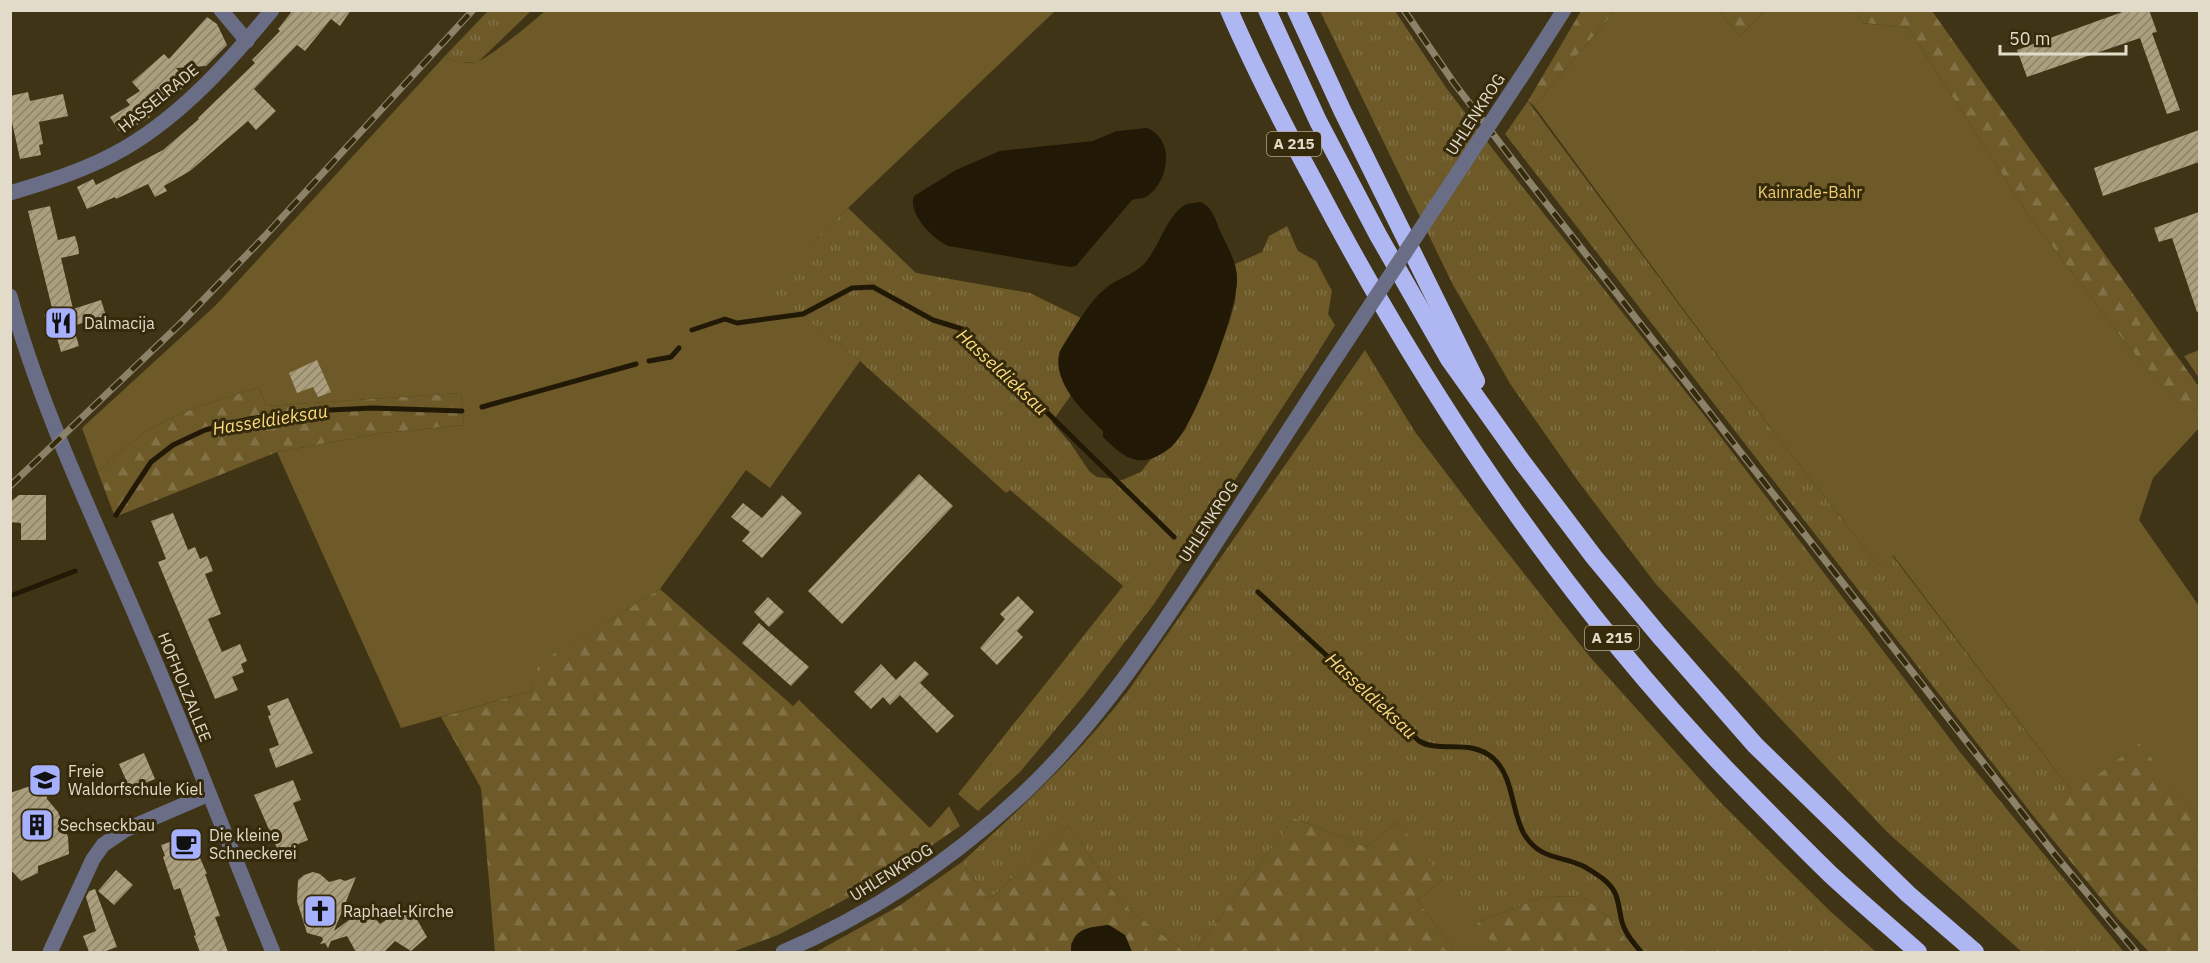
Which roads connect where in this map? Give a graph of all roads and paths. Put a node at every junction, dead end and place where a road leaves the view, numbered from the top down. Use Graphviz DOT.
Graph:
graph roads {
  1 [pos="221,10"];
  2 [pos="272,10"];
  3 [pos="1229,10"];
  4 [pos="1267,10"];
  5 [pos="1296,10"];
  6 [pos="1564,10"];
  7 [pos="247,41"];
  8 [pos="10,193"];
  9 [pos="10,296"];
  10 [pos="1500,430"];
  11 [pos="209,794"];
  12 [pos="50,952"];
  13 [pos="273,952"];
  14 [pos="783,952"];
  15 [pos="1918,952"];
  16 [pos="1975,952"];
  1 -- 7 [label="street"];
  2 -- 7 [label="street, HASSELRADE"];
  3 -- 15 [label="highway, A 215"];
  4 -- 10 [label="highway, A 215"];
  5 -- 10 [label="highway"];
  6 -- 14 [label="street, UHLENKROG, bridge"];
  7 -- 8 [label="street, HASSELRADE"];
  9 -- 11 [label="street, HOFHOLZALLEE"];
  10 -- 16 [label="highway, A 215"];
  11 -- 12 [label="street"];
  11 -- 13 [label="street, HOFHOLZALLEE"];
}
